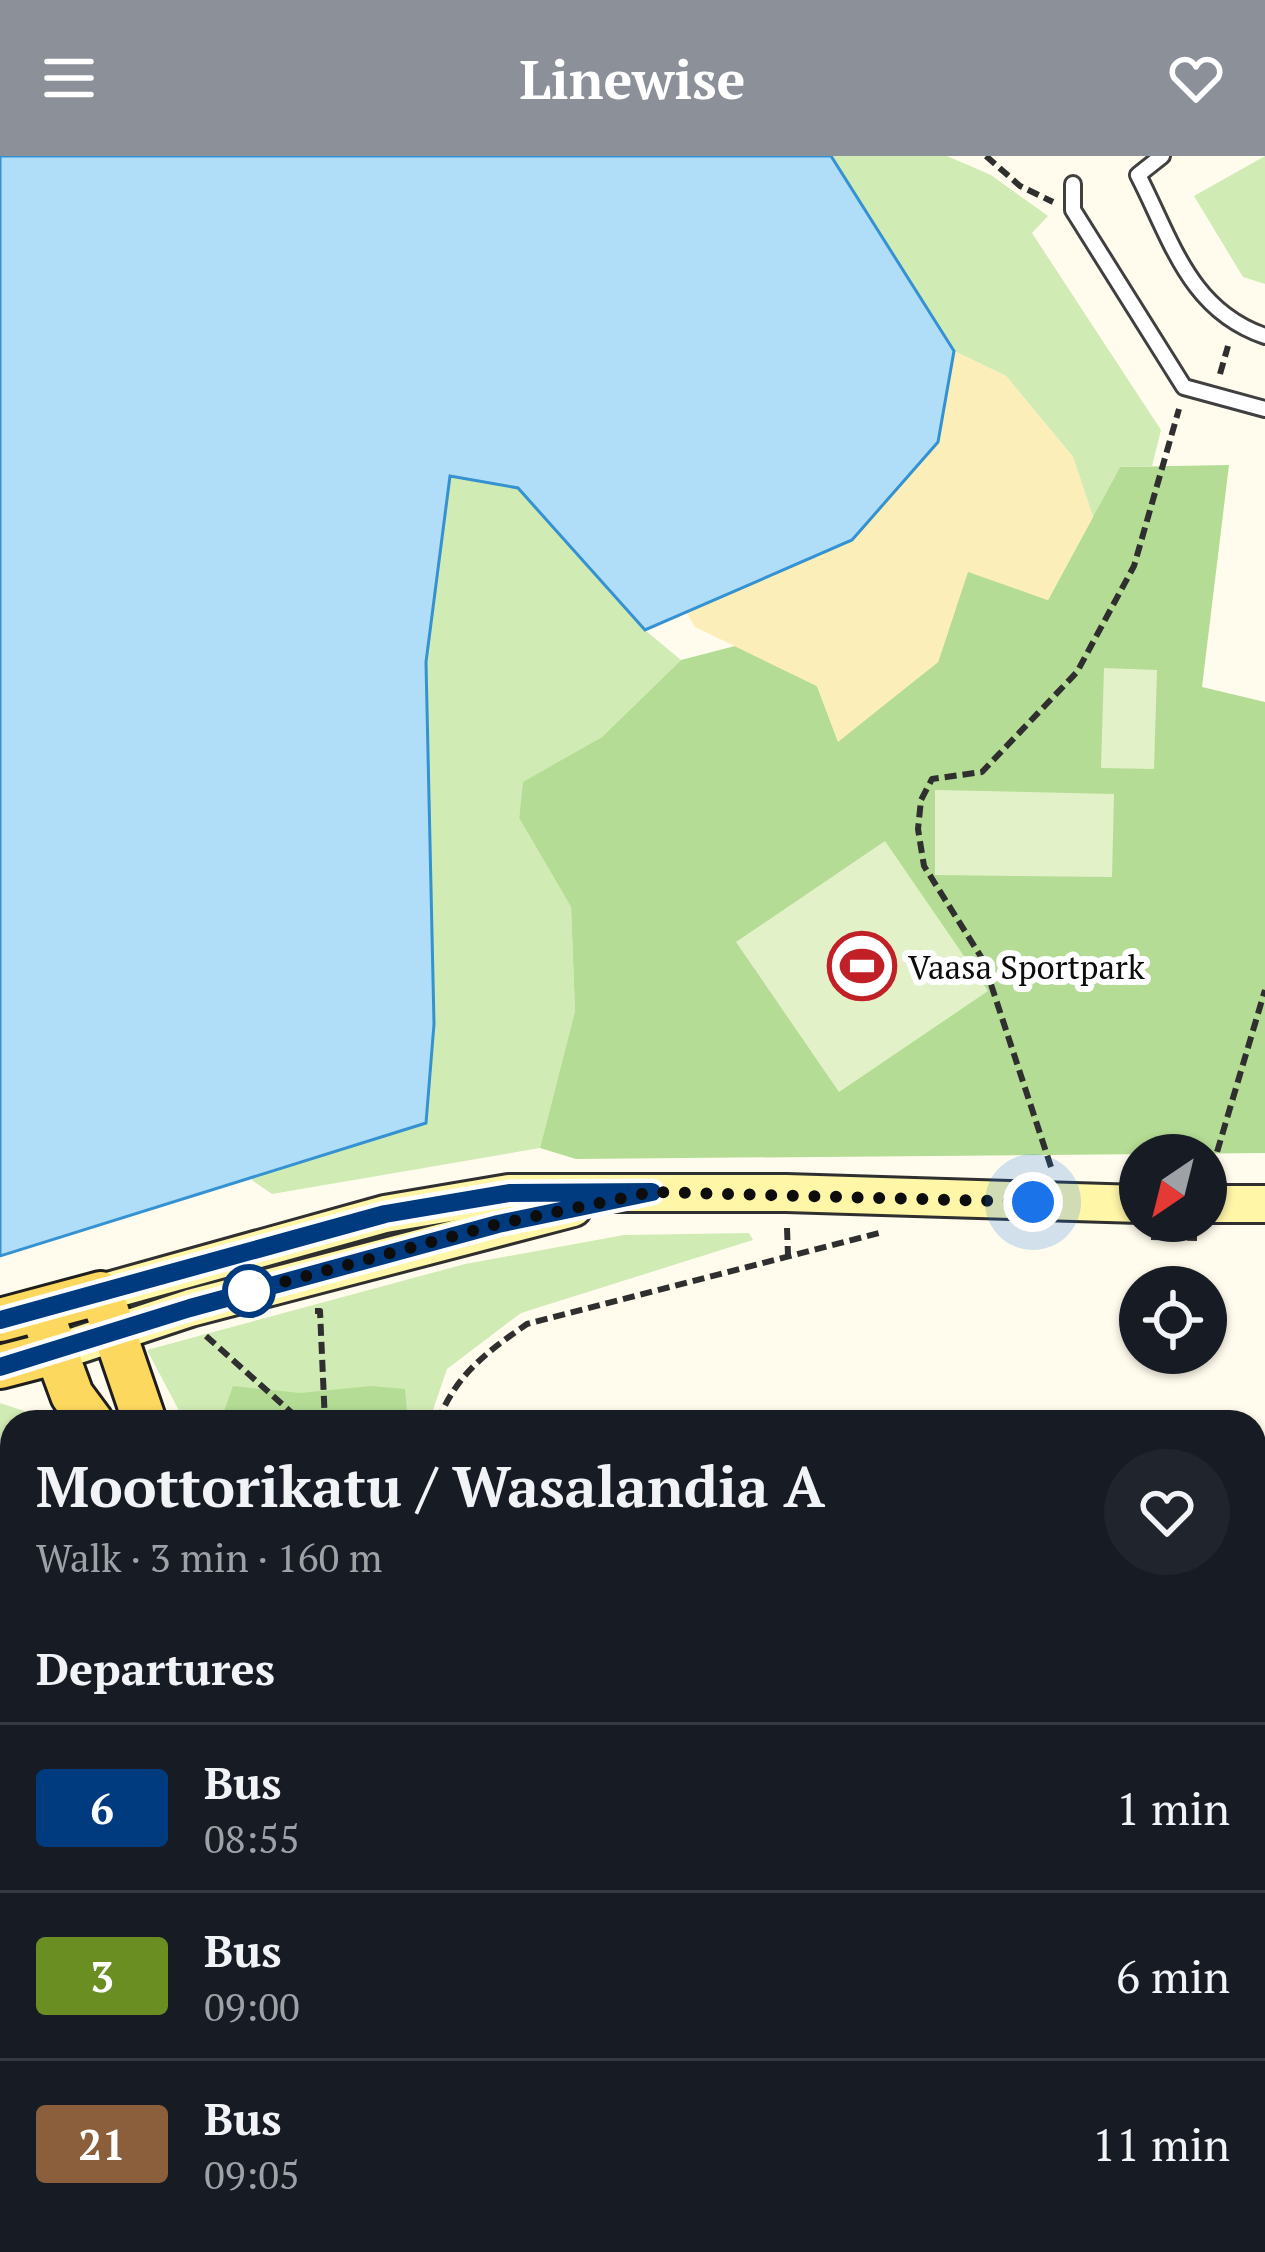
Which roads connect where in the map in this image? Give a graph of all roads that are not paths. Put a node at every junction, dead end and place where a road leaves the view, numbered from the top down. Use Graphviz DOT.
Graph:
graph roads {
  1 [pos="1162,156"];
  2 [pos="1073,184"];
  3 [pos="1265,335"];
  4 [pos="1265,409"];
  5 [pos="652,1192"];
  6 [pos="1227,1192"];
  7 [pos="1119,1203"];
  8 [pos="1265,1204"];
  9 [pos="108,1313"];
  10 [pos="20,1316"];
  11 [pos="54,1353"];
  12 [pos="0,1367"];
  13 [pos="85,1410"];
  14 [pos="141,1410"];
  1 -- 3 [label="lane"];
  2 -- 4 [label="lane"];
  5 -- 7 [label="main road"];
  5 -- 9 [label="main road"];
  5 -- 9 [label="main road"];
  6 -- 8 [label="main road"];
  9 -- 10 [label="main road"];
  9 -- 11 [label="main road"];
  9 -- 14 [label="main road"];
  10 -- 11 [label="main road"];
  11 -- 12 [label="main road"];
  11 -- 13 [label="main road"];
}
